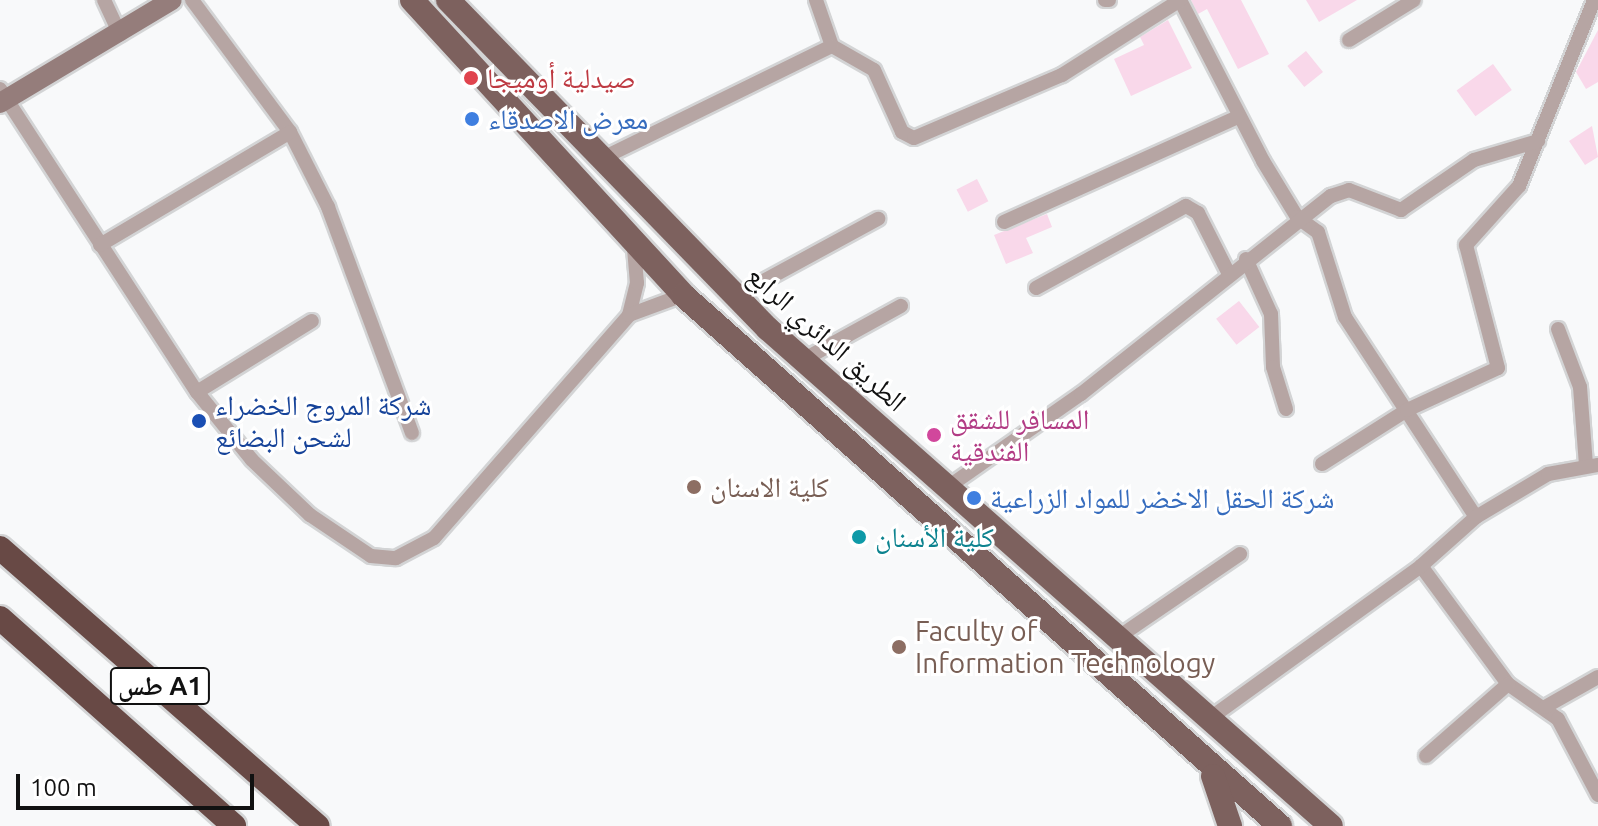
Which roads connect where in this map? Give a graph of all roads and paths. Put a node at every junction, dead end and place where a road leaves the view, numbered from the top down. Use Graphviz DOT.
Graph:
graph roads {
  1 [pos="104,0"];
  2 [pos="172,0"];
  3 [pos="192,0"];
  4 [pos="412,0"];
  5 [pos="448,0"];
  6 [pos="816,0"];
  7 [pos="1180,0"];
  8 [pos="1414,0"];
  9 [pos="1594,0"];
  10 [pos="120,34"];
  11 [pos="1349,40"];
  12 [pos="832,46"];
  13 [pos="2,97"];
  14 [pos="1238,117"];
  15 [pos="290,132"];
  16 [pos="1538,141"];
  17 [pos="599,161"];
  18 [pos="1297,217"];
  19 [pos="878,219"];
  20 [pos="1004,222"];
  21 [pos="100,245"];
  22 [pos="634,247"];
  23 [pos="1246,259"];
  24 [pos="1229,274"];
  25 [pos="1036,288"];
  26 [pos="683,295"];
  27 [pos="736,296"];
  28 [pos="901,306"];
  29 [pos="629,315"];
  30 [pos="312,321"];
  31 [pos="1558,329"];
  32 [pos="803,360"];
  33 [pos="197,392"];
  34 [pos="1286,409"];
  35 [pos="1407,410"];
  36 [pos="412,433"];
  37 [pos="1322,464"];
  38 [pos="1592,465"];
  39 [pos="948,487"];
  40 [pos="1476,517"];
  41 [pos="0,548"];
  42 [pos="1240,554"];
  43 [pos="1421,566"];
  44 [pos="0,618"];
  45 [pos="1117,638"];
  46 [pos="1598,677"];
  47 [pos="1508,684"];
  48 [pos="1545,707"];
  49 [pos="1209,719"];
  50 [pos="1426,756"];
  51 [pos="1203,760"];
  52 [pos="1598,795"];
  53 [pos="234,826"];
  54 [pos="318,826"];
  55 [pos="1230,826"];
  56 [pos="1280,826"];
  57 [pos="1331,826"];
  1 -- 10 [label="street"];
  2 -- 10 [label="street"];
  3 -- 15 [label="street"];
  4 -- 22 [label="main road"];
  5 -- 17 [label="main road, الطريق الدائري الرابع"];
  6 -- 12 [label="street"];
  7 -- 12 [label="street"];
  7 -- 14 [label="street"];
  8 -- 11 [label="street"];
  9 -- 16 [label="street"];
  10 -- 13 [label="street"];
  12 -- 17 [label="street"];
  13 -- 21 [label="street"];
  14 -- 18 [label="street"];
  14 -- 20 [label="street"];
  15 -- 21 [label="street"];
  15 -- 36 [label="street"];
  16 -- 18 [label="street"];
  16 -- 35 [label="street"];
  17 -- 27 [label="main road, الطريق الدائري الرابع"];
  18 -- 23 [label="street"];
  18 -- 35 [label="street"];
  19 -- 27 [label="street"];
  21 -- 33 [label="street"];
  22 -- 26 [label="main road"];
  22 -- 29 [label="street"];
  23 -- 24 [label="street"];
  23 -- 34 [label="street"];
  24 -- 25 [label="street"];
  24 -- 39 [label="street"];
  26 -- 29 [label="street"];
  26 -- 51 [label="main road"];
  27 -- 32 [label="main road, الطريق الدائري الرابع"];
  28 -- 32 [label="street"];
  29 -- 33 [label="street"];
  30 -- 33 [label="street"];
  31 -- 38 [label="street"];
  32 -- 39 [label="main road, الطريق الدائري الرابع"];
  35 -- 37 [label="street"];
  35 -- 40 [label="street"];
  38 -- 40 [label="street"];
  39 -- 45 [label="main road, الطريق الدائري الرابع"];
  40 -- 43 [label="street"];
  41 -- 54 [label="highway, طس A1"];
  42 -- 45 [label="street"];
  43 -- 47 [label="street"];
  43 -- 49 [label="street"];
  44 -- 53 [label="highway"];
  45 -- 49 [label="main road, الطريق الدائري الرابع"];
  46 -- 48 [label="street"];
  47 -- 48 [label="street"];
  47 -- 50 [label="street"];
  48 -- 52 [label="street"];
  49 -- 57 [label="main road, الطريق الدائري الرابع"];
  51 -- 55 [label="main road"];
  51 -- 56 [label="main road"];
}
